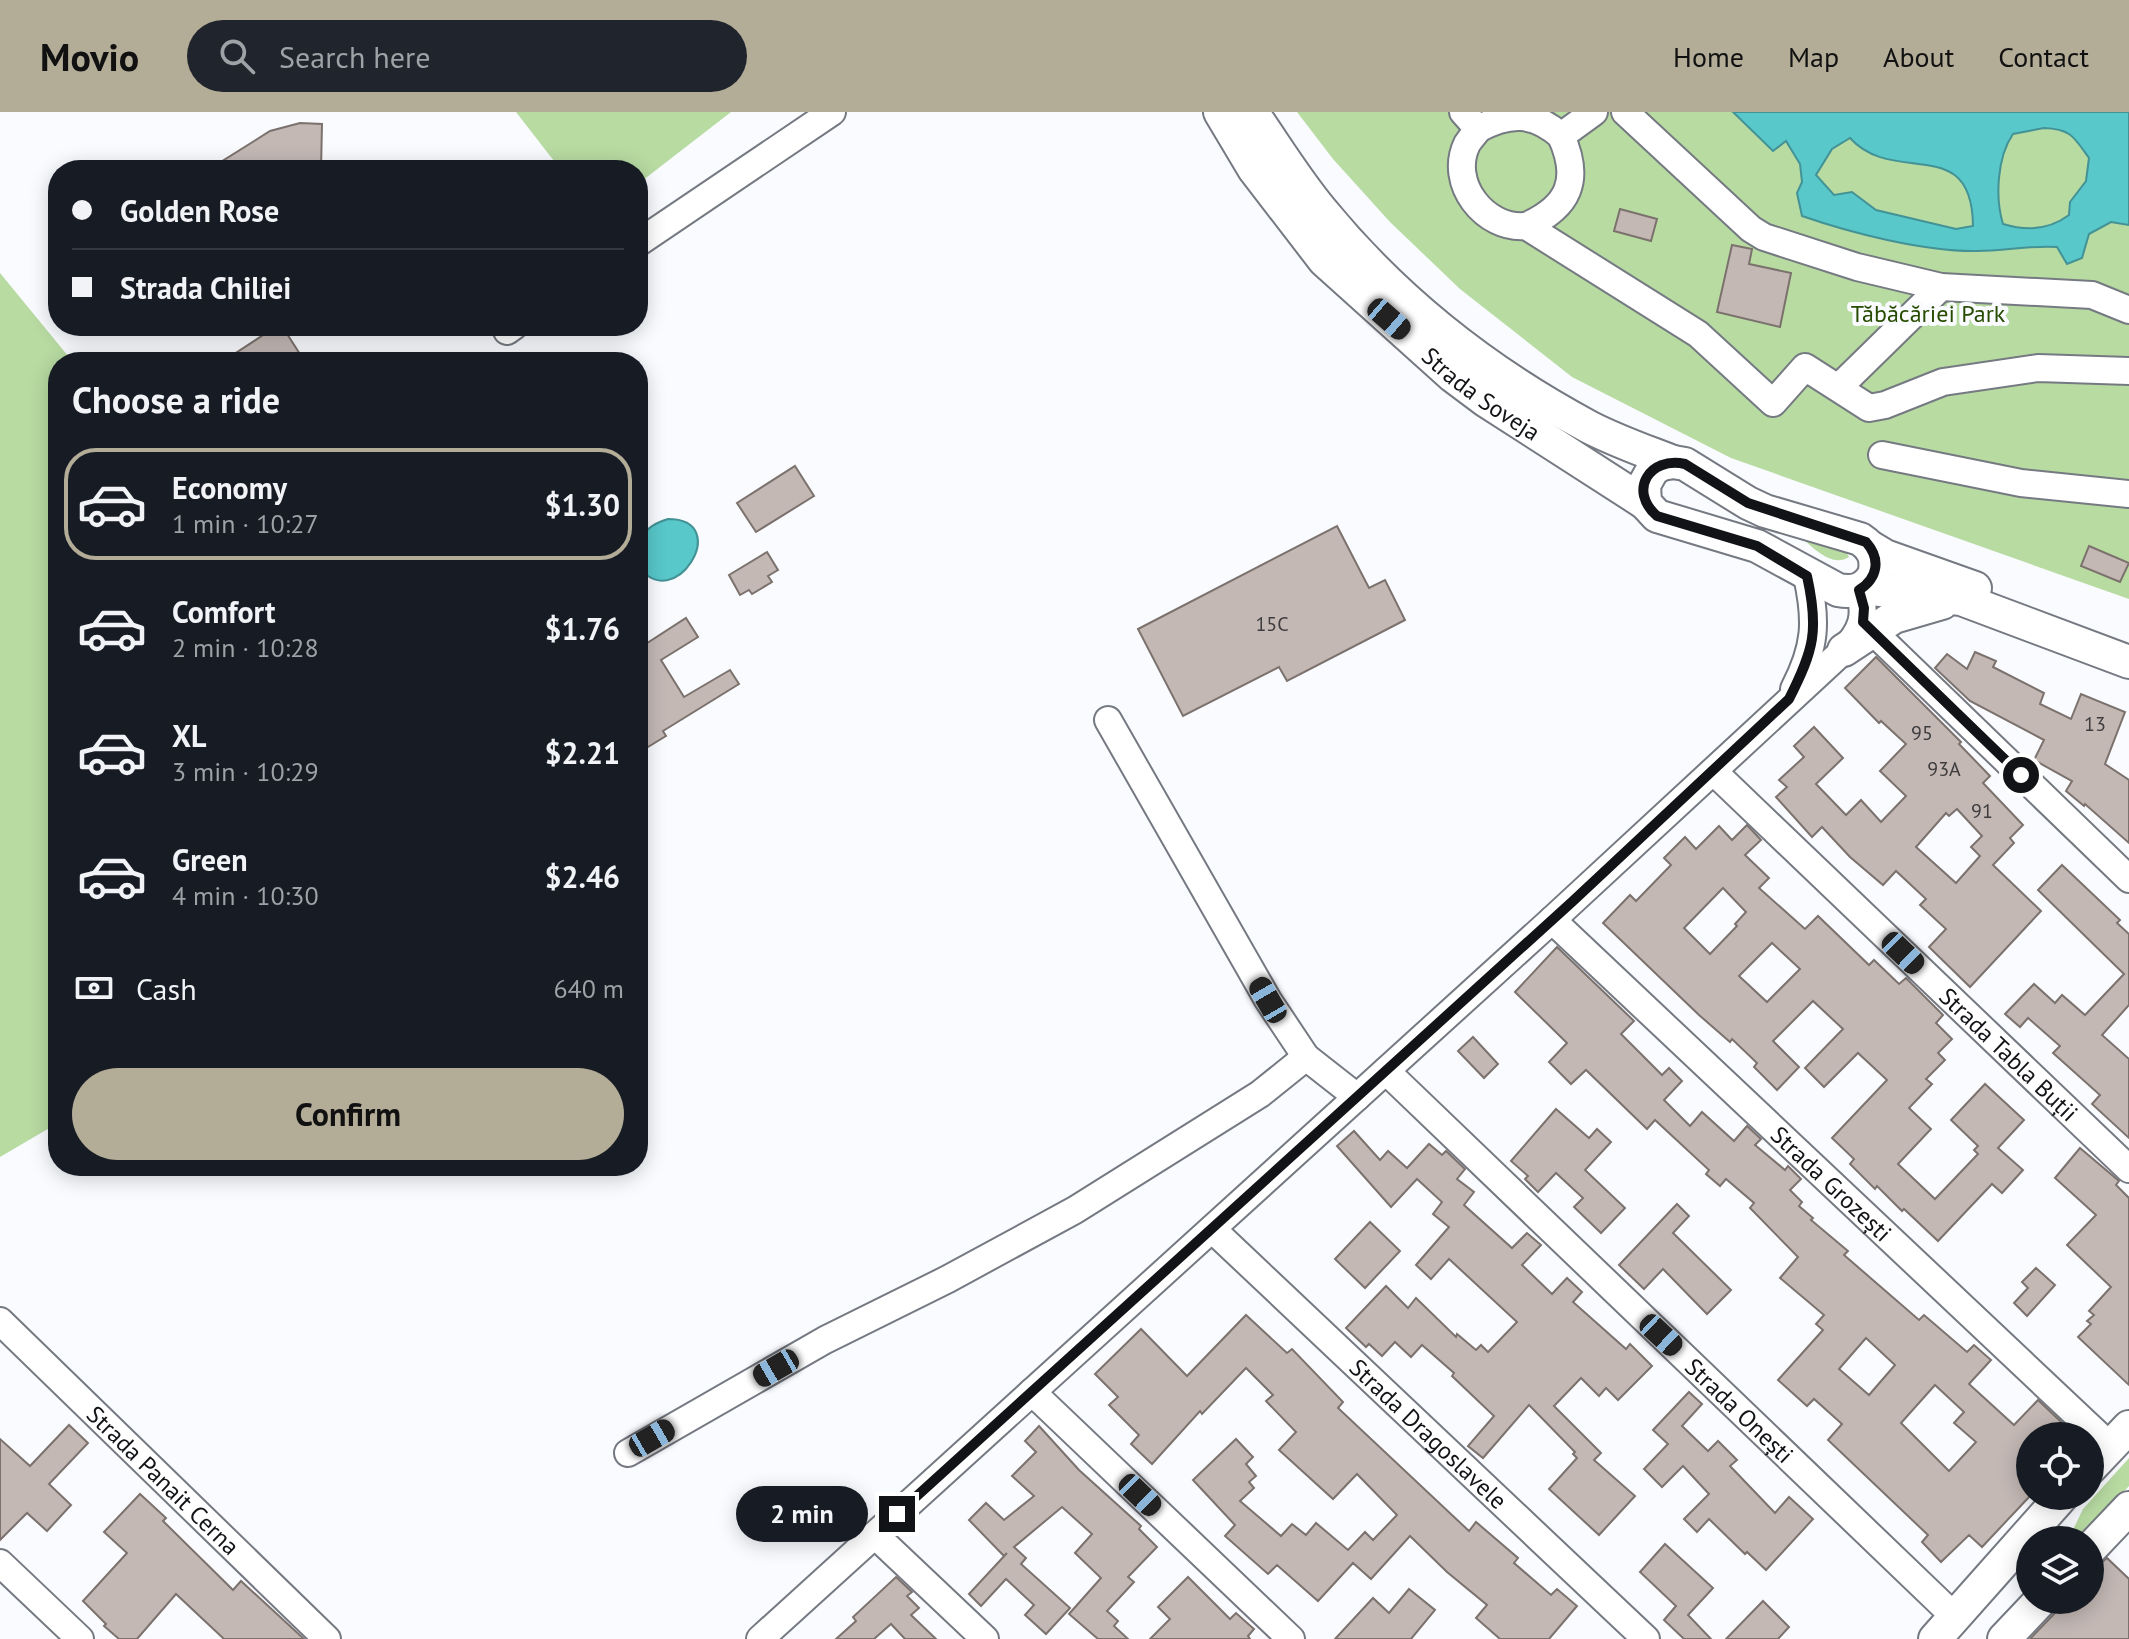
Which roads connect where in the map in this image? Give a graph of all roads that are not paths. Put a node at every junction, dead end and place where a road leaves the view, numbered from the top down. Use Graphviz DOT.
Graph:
graph roads {
  1 [pos="832,112"];
  2 [pos="1220,112"];
  3 [pos="1252,112"];
  4 [pos="1594,112"];
  5 [pos="1625,112"];
  6 [pos="1470,120"];
  7 [pos="1561,136"];
  8 [pos="1526,226"];
  9 [pos="648,236"];
  10 [pos="1941,287"];
  11 [pos="2129,310"];
  12 [pos="2129,371"];
  13 [pos="1839,387"];
  14 [pos="1882,455"];
  15 [pos="1673,462"];
  16 [pos="2129,494"];
  17 [pos="1645,503"];
  18 [pos="1870,547"];
  19 [pos="1807,576"];
  20 [pos="1861,589"];
  21 [pos="1961,599"];
  22 [pos="1867,627"];
  23 [pos="2129,640"];
  24 [pos="1844,650"];
  25 [pos="2129,662"];
  26 [pos="1789,699"];
  27 [pos="1108,720"];
  28 [pos="1714,772"];
  29 [pos="2129,879"];
  30 [pos="1552,920"];
  31 [pos="1306,1057"];
  32 [pos="1386,1071"];
  33 [pos="1357,1097"];
  34 [pos="2129,1169"];
  35 [pos="1212,1229"];
  36 [pos="0,1321"];
  37 [pos="1032,1392"];
  38 [pos="2110,1447"];
  39 [pos="628,1453"];
  40 [pos="2129,1508"];
  41 [pos="2050,1510"];
  42 [pos="2104,1534"];
  43 [pos="875,1535"];
  44 [pos="0,1563"];
  45 [pos="2016,1563"];
  46 [pos="2028,1614"];
  47 [pos="1947,1632"];
  48 [pos="80,1639"];
  49 [pos="327,1639"];
  50 [pos="760,1639"];
  51 [pos="985,1639"];
  52 [pos="1291,1639"];
  53 [pos="1646,1639"];
  54 [pos="2004,1639"];
  1 -- 9 [label="street"];
  2 -- 17 [label="main road, Strada Soveja"];
  3 -- 15 [label="main road, Strada Soveja"];
  4 -- 7 [label="street"];
  5 -- 10 [label="street"];
  6 -- 7 [label="street"];
  6 -- 8 [label="street"];
  7 -- 8 [label="street"];
  8 -- 13 [label="street"];
  10 -- 11 [label="street"];
  10 -- 13 [label="street"];
  12 -- 13 [label="street"];
  14 -- 16 [label="street"];
  15 -- 17 [label="main road"];
  15 -- 18 [label="main road, Strada Soveja"];
  17 -- 19 [label="main road, Strada Soveja"];
  18 -- 20 [label="main road"];
  18 -- 23 [label="main road"];
  19 -- 20 [label="main road, Strada Soveja"];
  19 -- 26 [label="street"];
  20 -- 21 [label="main road"];
  20 -- 22 [label="street"];
  21 -- 22 [label="main road"];
  21 -- 25 [label="main road"];
  22 -- 24 [label="main road"];
  22 -- 29 [label="street"];
  24 -- 26 [label="street"];
  26 -- 28 [label="street"];
  27 -- 31 [label="street"];
  28 -- 30 [label="street"];
  28 -- 34 [label="street, Strada Tabla Buții"];
  30 -- 32 [label="street"];
  30 -- 38 [label="street, Strada Grozești"];
  31 -- 33 [label="street"];
  31 -- 39 [label="street"];
  32 -- 33 [label="street"];
  32 -- 47 [label="street, Strada Onești"];
  33 -- 35 [label="street"];
  35 -- 37 [label="street"];
  35 -- 53 [label="street, Strada Dragoslavele"];
  36 -- 49 [label="street, Strada Panait Cerna"];
  37 -- 43 [label="street"];
  37 -- 52 [label="street"];
  40 -- 42 [label="main road"];
  41 -- 47 [label="main road"];
  43 -- 50 [label="street"];
  43 -- 51 [label="street"];
  44 -- 48 [label="street"];
  45 -- 47 [label="main road"];
  46 -- 54 [label="main road"];
}
